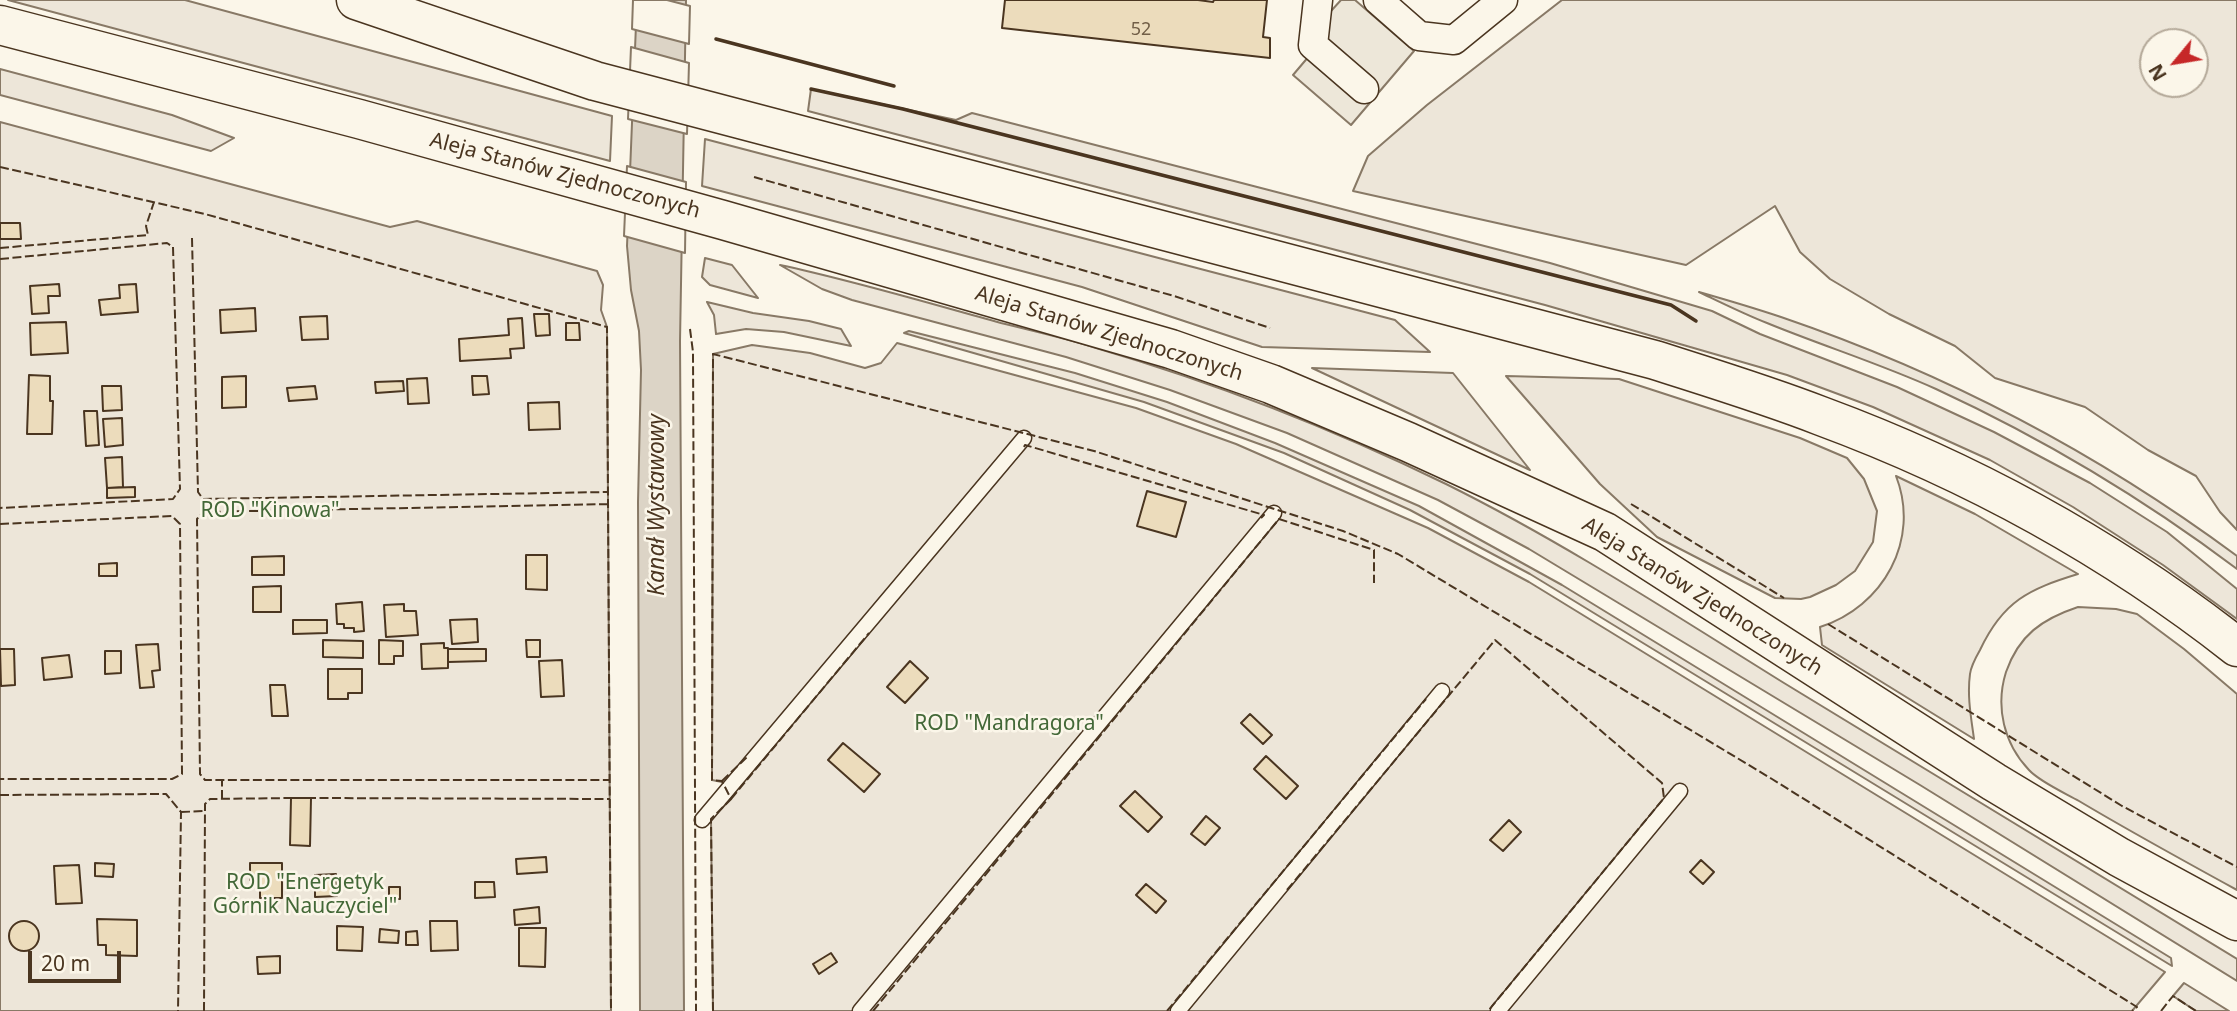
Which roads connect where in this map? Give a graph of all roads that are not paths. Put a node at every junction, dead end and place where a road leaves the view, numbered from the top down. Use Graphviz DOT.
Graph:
graph roads {
  1 [pos="356,0"];
  2 [pos="1318,0"];
  3 [pos="1378,0"];
  4 [pos="1503,0"];
  5 [pos="0,25"];
  6 [pos="1364,89"];
  7 [pos="1024,438"];
  8 [pos="1274,513"];
  9 [pos="2237,647"];
  10 [pos="1443,691"];
  11 [pos="1680,791"];
  12 [pos="702,820"];
  13 [pos="2237,921"];
  14 [pos="860,1011"];
  15 [pos="1178,1011"];
  16 [pos="1498,1011"];
  1 -- 9 [label="main road"];
  2 -- 6 [label="street"];
  3 -- 4 [label="street"];
  5 -- 13 [label="main road, Aleja Stanów Zjednoczonych"];
  7 -- 12 [label="lane"];
  8 -- 14 [label="lane"];
  10 -- 15 [label="lane"];
  11 -- 16 [label="lane"];
}
